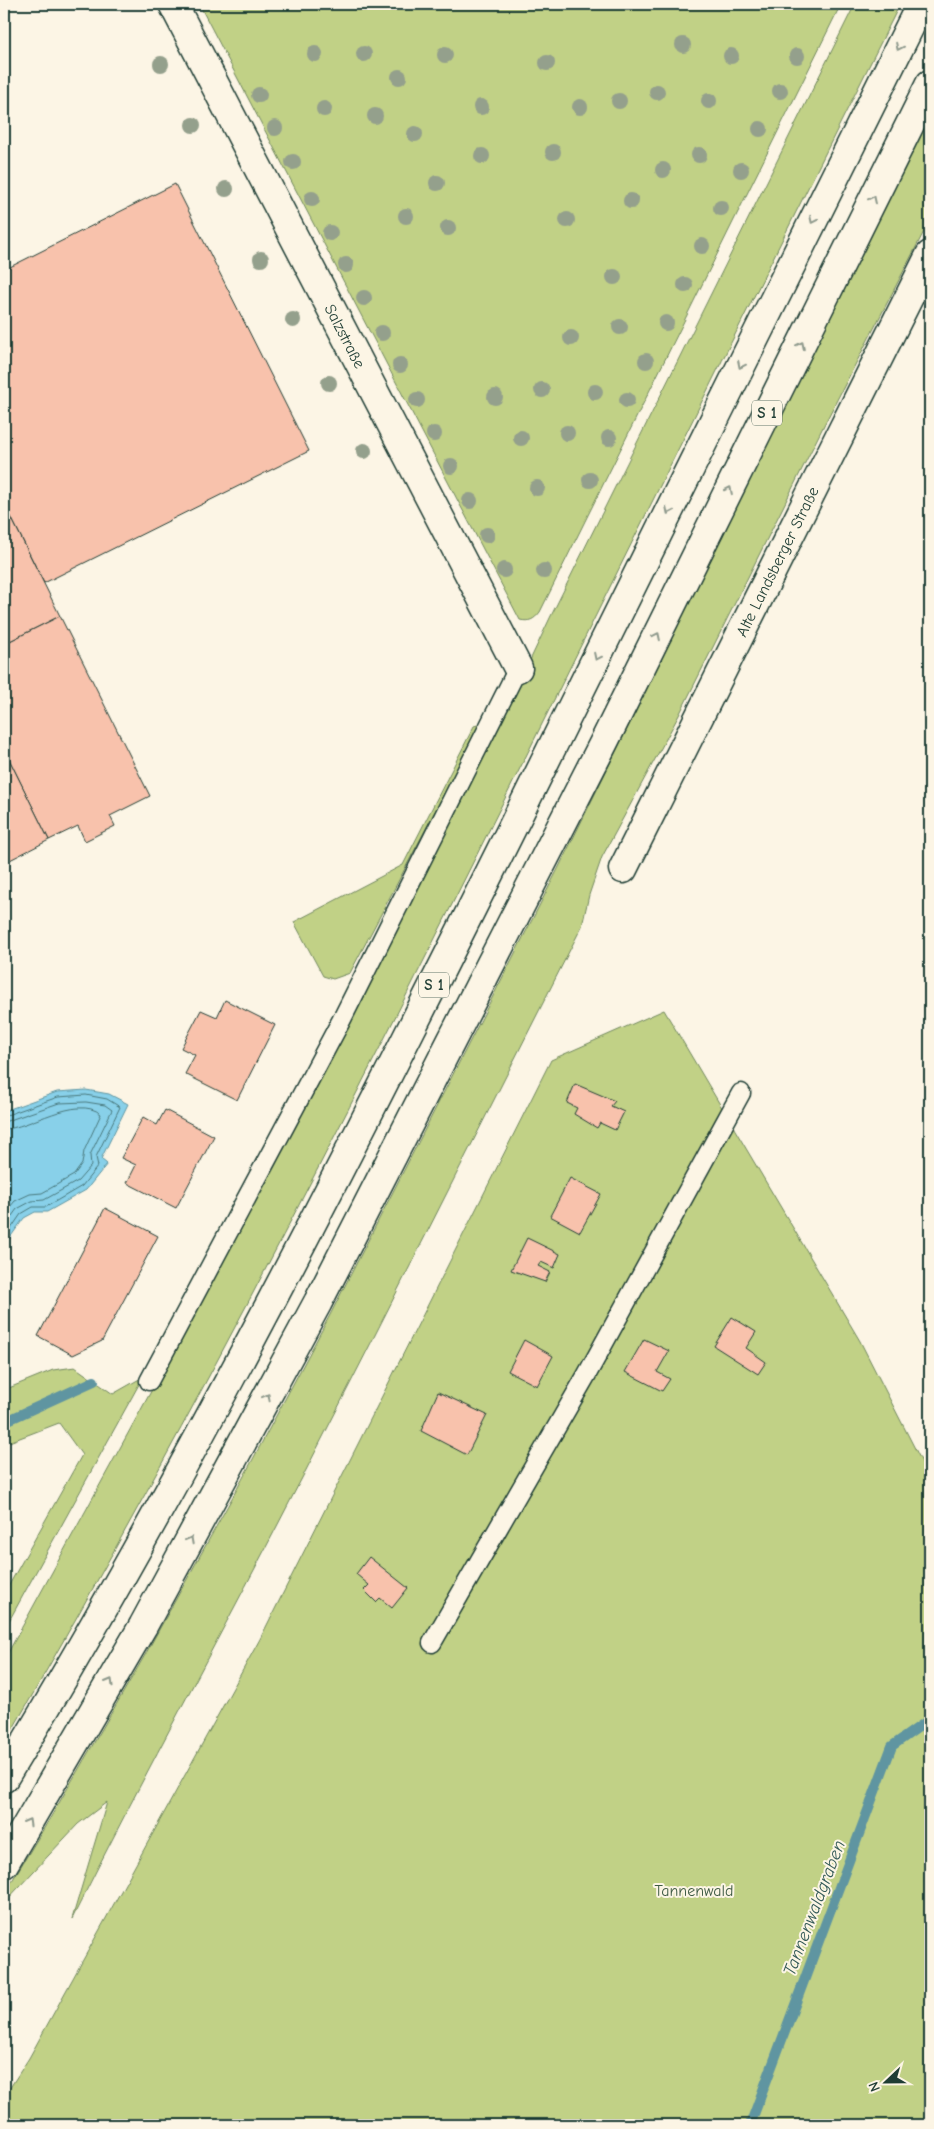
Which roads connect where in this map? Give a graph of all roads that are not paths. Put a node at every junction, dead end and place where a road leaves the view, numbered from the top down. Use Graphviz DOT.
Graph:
graph roads {
  1 [pos="172,4"];
  2 [pos="921,4"];
  3 [pos="930,84"];
  4 [pos="930,255"];
  5 [pos="518,668"];
  6 [pos="623,869"];
  7 [pos="741,1093"];
  8 [pos="149,1381"];
  9 [pos="432,1643"];
  10 [pos="4,1778"];
  11 [pos="4,1864"];
  1 -- 5 [label="main road, Salzstraße"];
  2 -- 10 [label="main road, S 1, one-way"];
  11 -- 3 [label="main road, S 1, one-way"];
  4 -- 6 [label="main road, Alte Landsberger Straße"];
  5 -- 8 [label="lane"];
  7 -- 9 [label="lane"];
}
